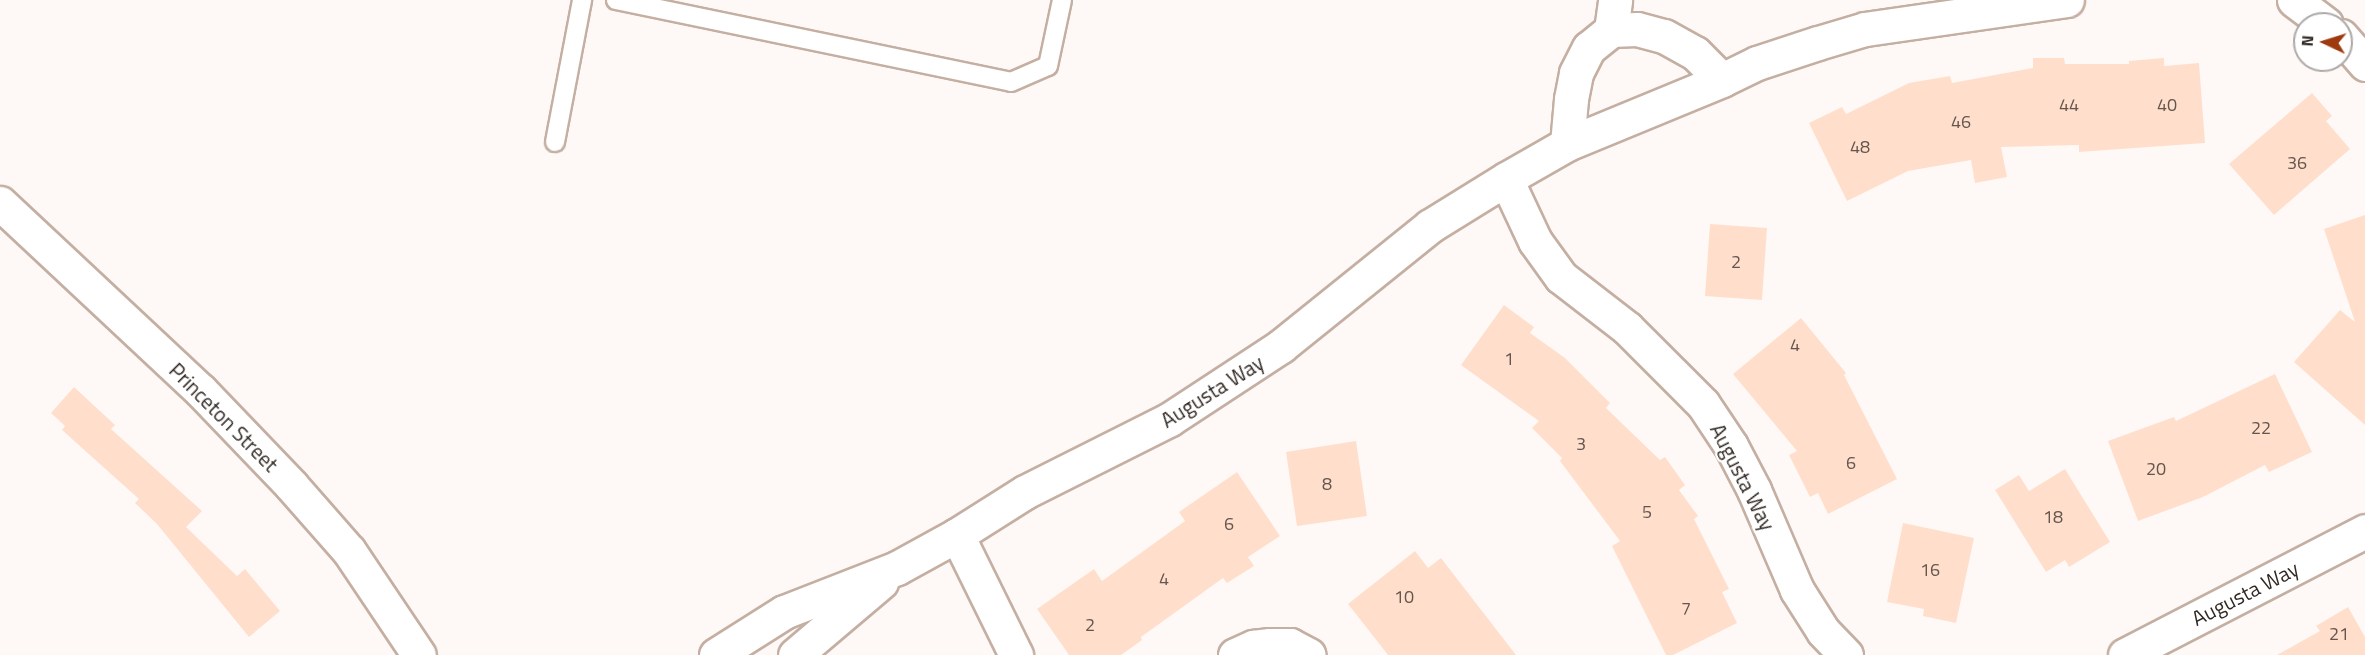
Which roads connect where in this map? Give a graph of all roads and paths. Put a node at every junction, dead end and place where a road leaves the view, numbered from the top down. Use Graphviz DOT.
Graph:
graph roads {
  1 [pos="582,0"];
  2 [pos="616,0"];
  3 [pos="1062,0"];
  4 [pos="2067,0"];
  5 [pos="2294,0"];
  6 [pos="2310,12"];
  7 [pos="1613,15"];
  8 [pos="2353,50"];
  9 [pos="2365,64"];
  10 [pos="1722,80"];
  11 [pos="555,141"];
  12 [pos="1568,144"];
  13 [pos="1506,179"];
  14 [pos="7,218"];
  15 [pos="2365,531"];
  16 [pos="957,535"];
  17 [pos="897,568"];
  18 [pos="419,655"];
  19 [pos="716,655"];
  20 [pos="795,655"];
  21 [pos="1016,655"];
  22 [pos="1235,655"];
  23 [pos="1309,655"];
  24 [pos="1846,655"];
  25 [pos="2125,655"];
  1 -- 11 [label="lane"];
  2 -- 3 [label="lane"];
  4 -- 10 [label="street, Augusta Way"];
  5 -- 6 [label="street"];
  7 -- 10 [label="street"];
  7 -- 12 [label="street"];
  8 -- 9 [label="street"];
  10 -- 12 [label="street, Augusta Way"];
  12 -- 13 [label="street, Augusta Way"];
  13 -- 16 [label="street, Augusta Way"];
  13 -- 24 [label="street, Augusta Way"];
  14 -- 18 [label="street, Princeton Street"];
  15 -- 25 [label="street, Augusta Way"];
  16 -- 17 [label="street, Augusta Way"];
  16 -- 21 [label="street"];
  17 -- 19 [label="street, Augusta Way"];
  17 -- 20 [label="street, Augusta Way"];
  22 -- 23 [label="street"];
}
